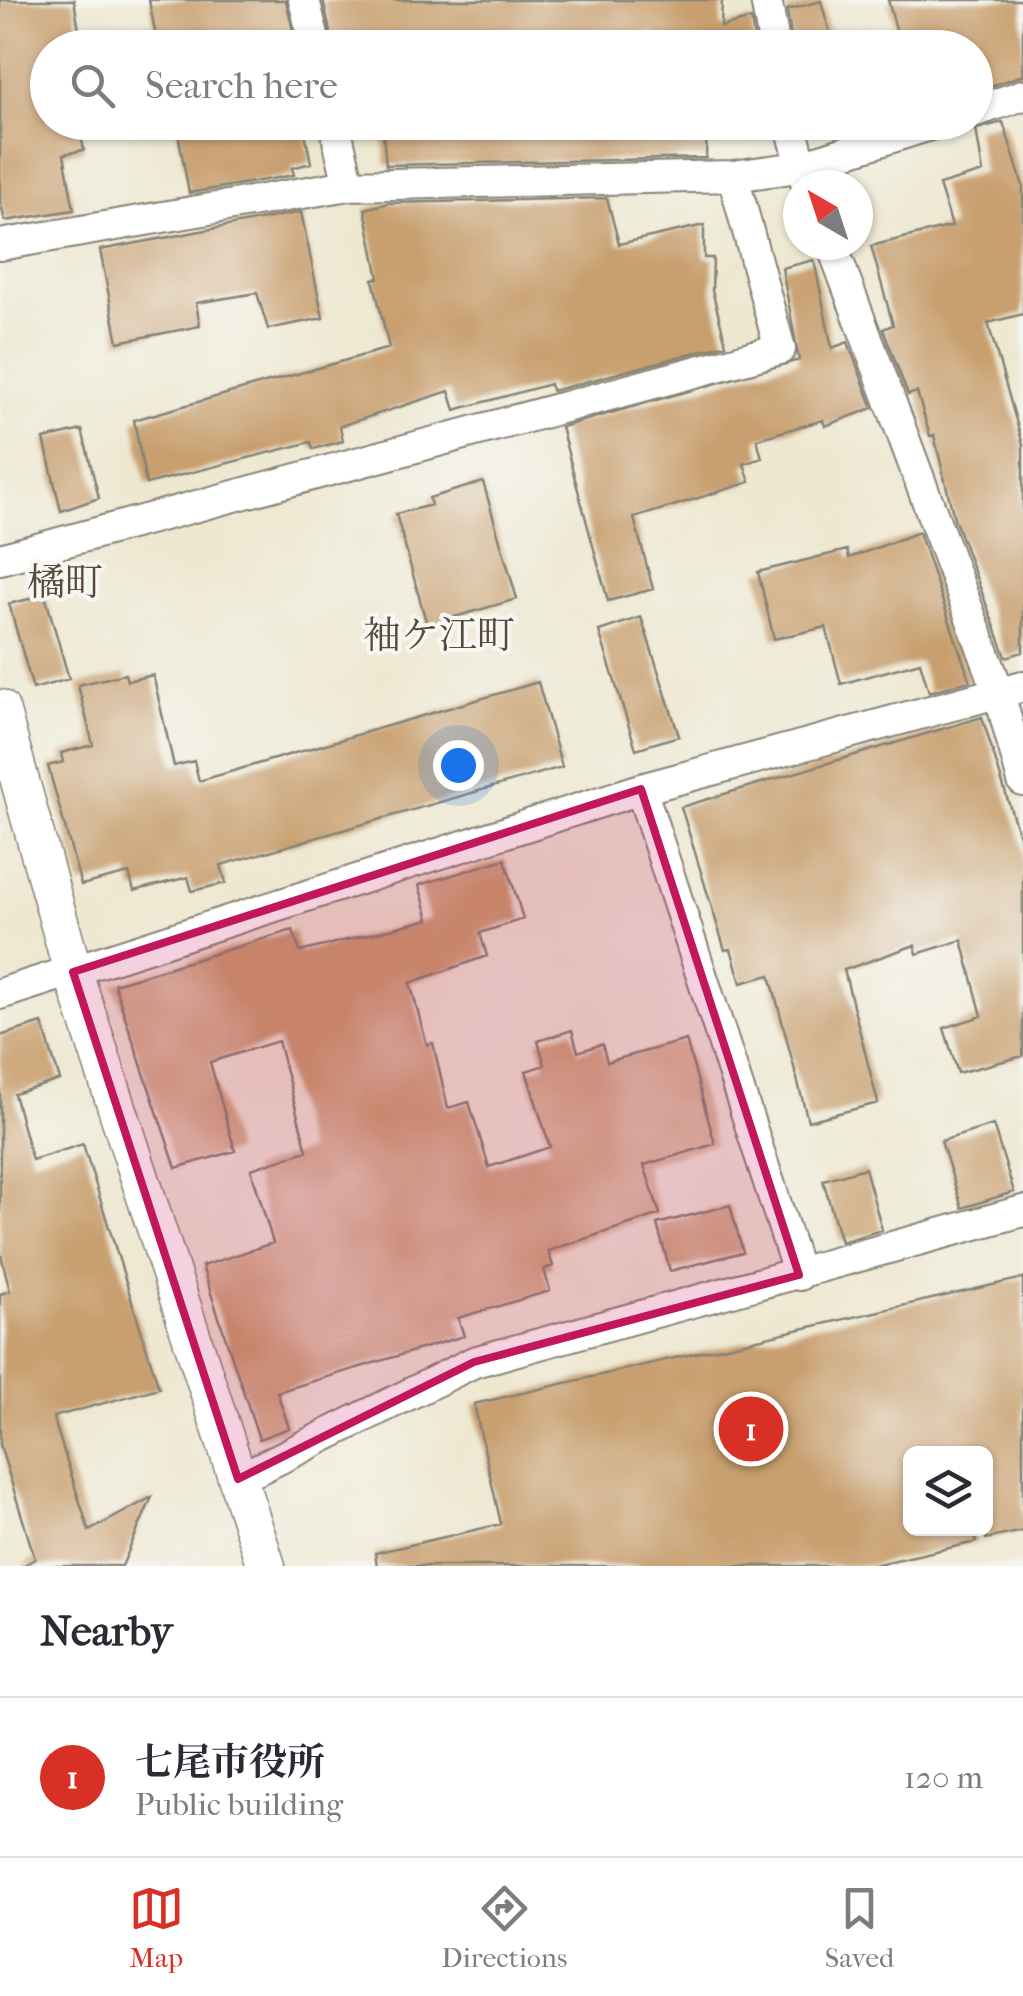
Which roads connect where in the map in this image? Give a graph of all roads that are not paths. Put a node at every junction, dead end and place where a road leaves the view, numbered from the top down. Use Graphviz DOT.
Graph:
graph roads {
  1 [pos="304,0"];
  2 [pos="766,0"];
  3 [pos="312,30"];
  4 [pos="772,30"];
  5 [pos="1023,96"];
  6 [pos="993,106"];
  7 [pos="338,140"];
  8 [pos="794,140"];
  9 [pos="894,140"];
  10 [pos="802,170"];
  11 [pos="818,170"];
  12 [pos="733,176"];
  13 [pos="783,176"];
  14 [pos="349,185"];
  15 [pos="0,245"];
  16 [pos="838,260"];
  17 [pos="0,559"];
  18 [pos="1011,689"];
  19 [pos="0,709"];
  20 [pos="1023,782"];
  21 [pos="641,788"];
  22 [pos="73,972"];
  23 [pos="0,994"];
  24 [pos="1023,1212"];
  25 [pos="799,1275"];
  26 [pos="238,1479"];
  27 [pos="266,1566"];
  1 -- 3 [label="street"];
  2 -- 4 [label="street"];
  5 -- 6 [label="street"];
  7 -- 14 [label="street"];
  8 -- 10 [label="street"];
  9 -- 11 [label="street"];
  12 -- 13 [label="street"];
  12 -- 14 [label="street"];
  12 -- 17 [label="street"];
  14 -- 15 [label="street"];
  16 -- 18 [label="street"];
  18 -- 20 [label="street"];
  18 -- 21 [label="street"];
  19 -- 22 [label="street"];
  21 -- 22 [label="street"];
  21 -- 25 [label="street"];
  22 -- 23 [label="street"];
  22 -- 26 [label="street"];
  24 -- 25 [label="street"];
  25 -- 26 [label="street"];
  26 -- 27 [label="street"];
}
